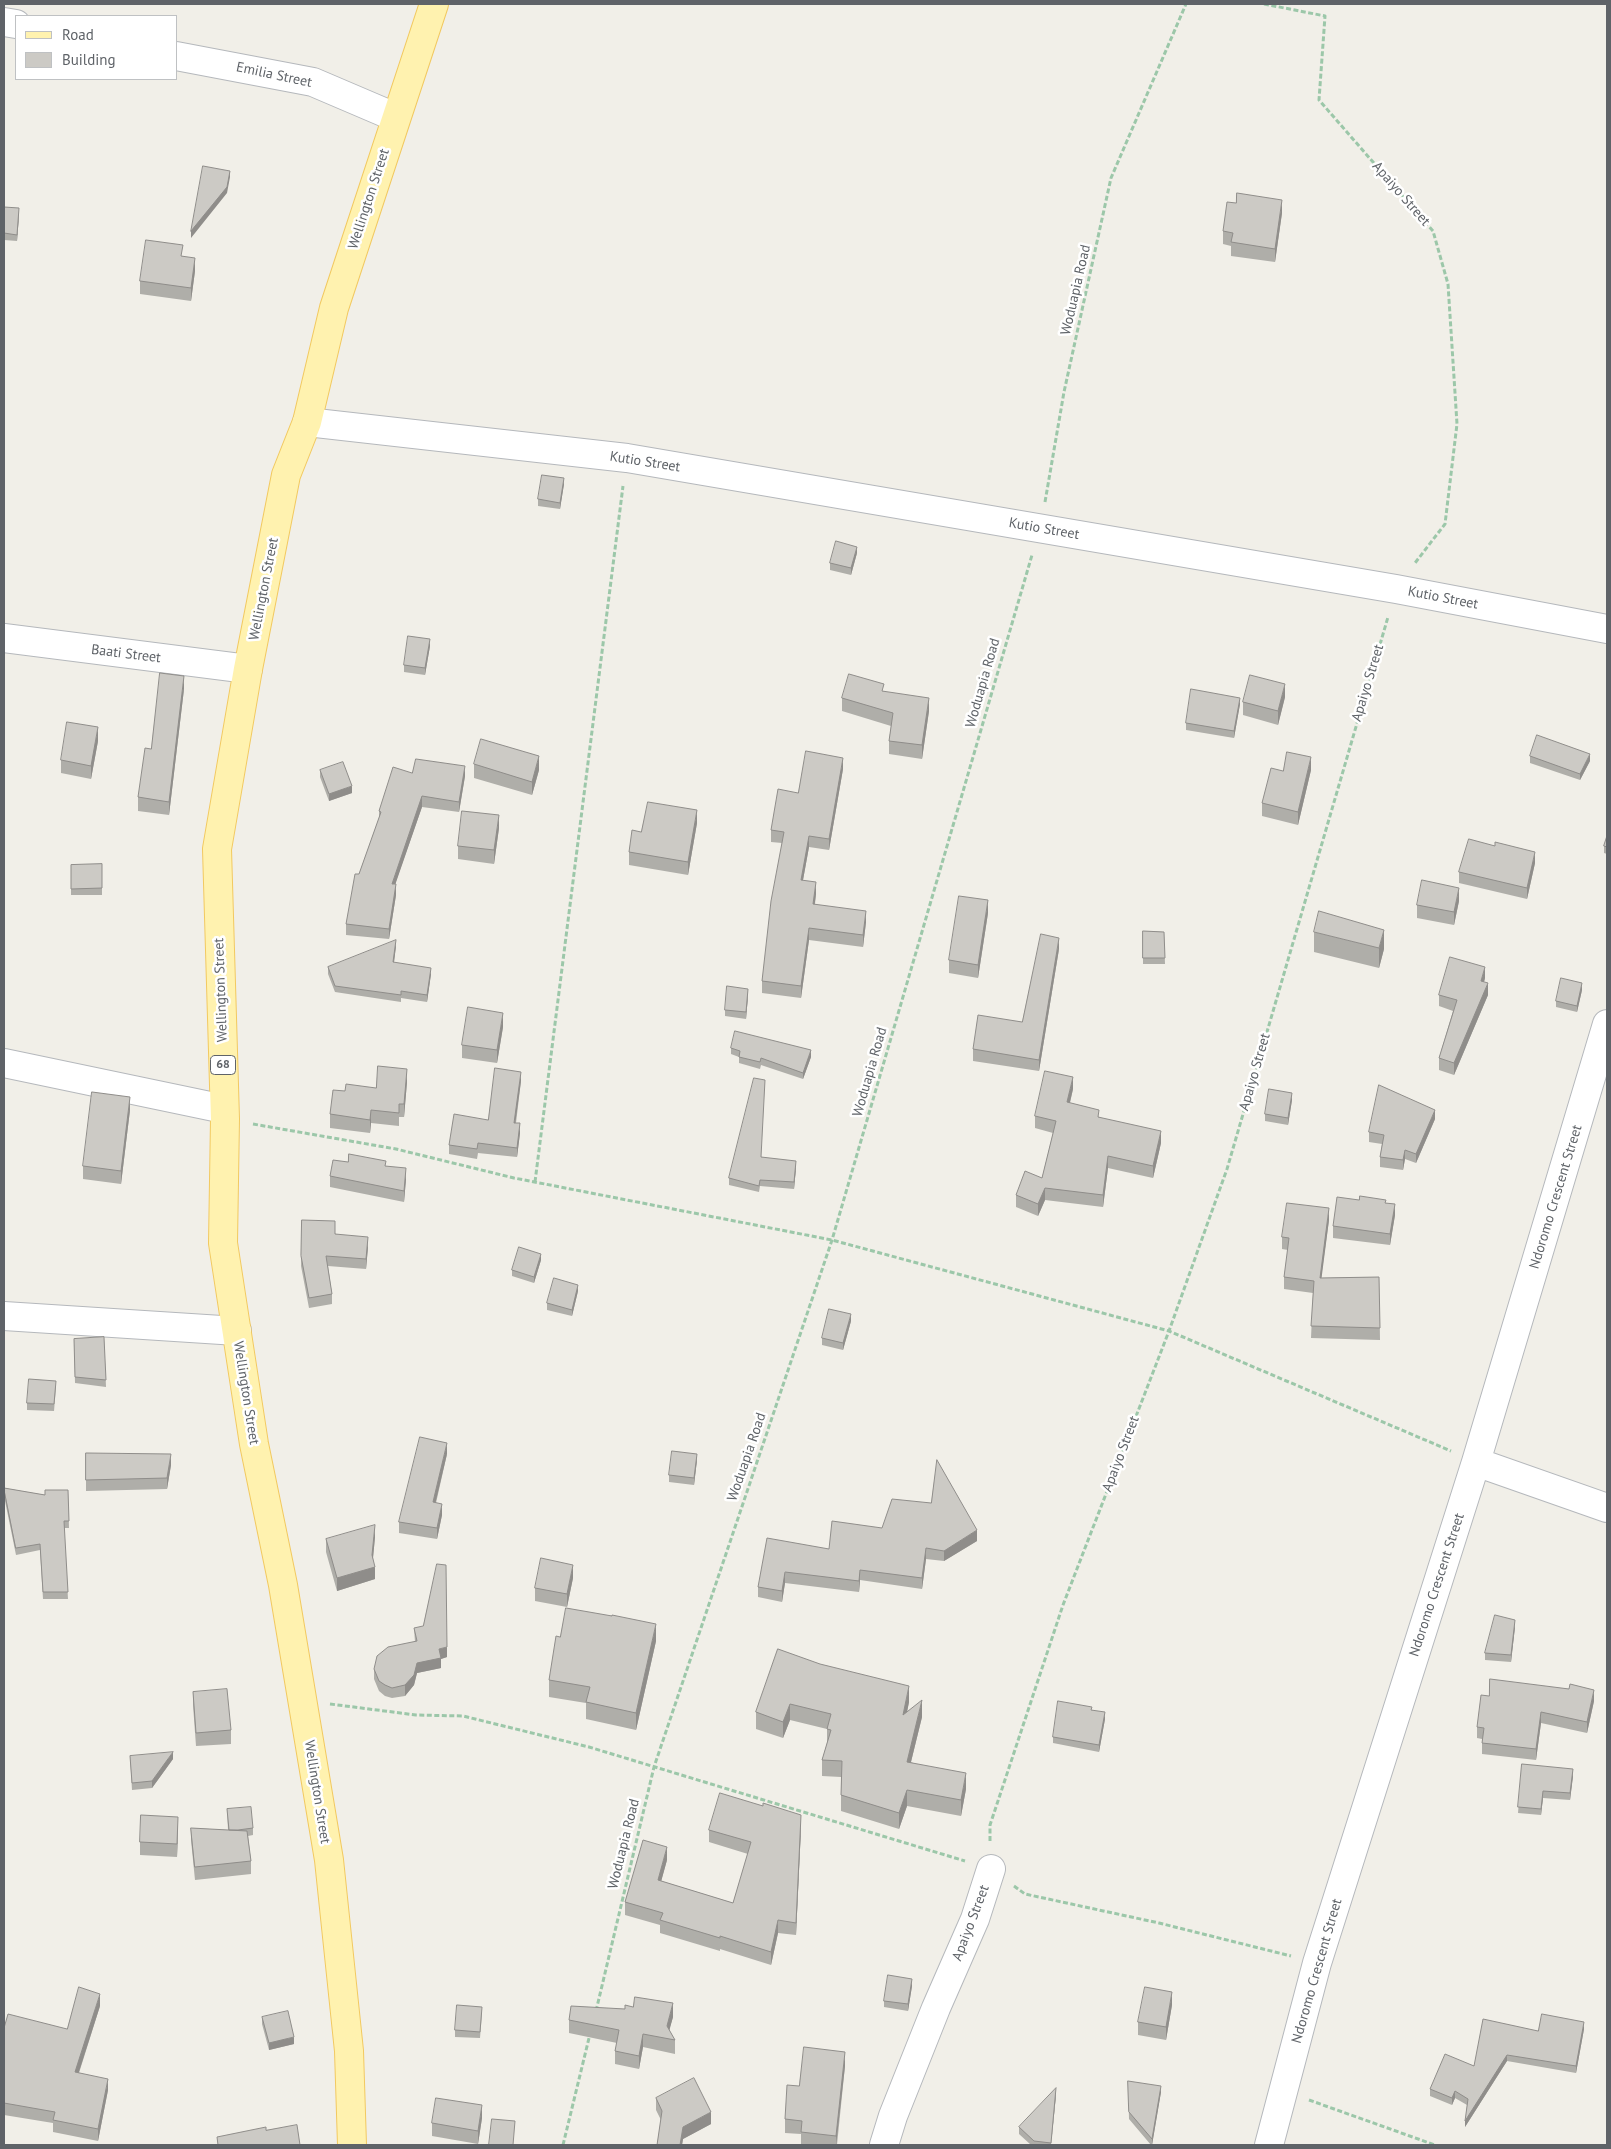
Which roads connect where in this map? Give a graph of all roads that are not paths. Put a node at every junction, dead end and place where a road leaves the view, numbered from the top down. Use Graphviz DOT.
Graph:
graph roads {
  1 [pos="434,4"];
  2 [pos="178,56"];
  3 [pos="395,117"];
  4 [pos="308,422"];
  5 [pos="1607,629"];
  6 [pos="4,638"];
  7 [pos="248,669"];
  8 [pos="1607,1024"];
  9 [pos="4,1063"];
  10 [pos="225,1114"];
  11 [pos="4,1316"];
  12 [pos="237,1331"];
  13 [pos="1476,1462"];
  14 [pos="1607,1508"];
  15 [pos="991,1869"];
  16 [pos="352,2145"];
  17 [pos="884,2145"];
  18 [pos="1269,2145"];
  1 -- 3 [label="main road, Wellington Street / 68"];
  2 -- 3 [label="street, Emilia Street"];
  3 -- 4 [label="main road, Wellington Street / 68"];
  4 -- 5 [label="street, Kutio Street"];
  4 -- 7 [label="main road, Wellington Street / 68"];
  6 -- 7 [label="street, Baati Street"];
  7 -- 10 [label="main road, Wellington Street / 68"];
  8 -- 13 [label="street, Ndoromo Crescent Street"];
  9 -- 10 [label="street"];
  10 -- 12 [label="main road, Wellington Street / 68"];
  11 -- 12 [label="street"];
  12 -- 16 [label="main road, Wellington Street / 68"];
  13 -- 14 [label="street"];
  13 -- 18 [label="street, Ndoromo Crescent Street"];
  15 -- 17 [label="street, Apaiyo Street"];
}
